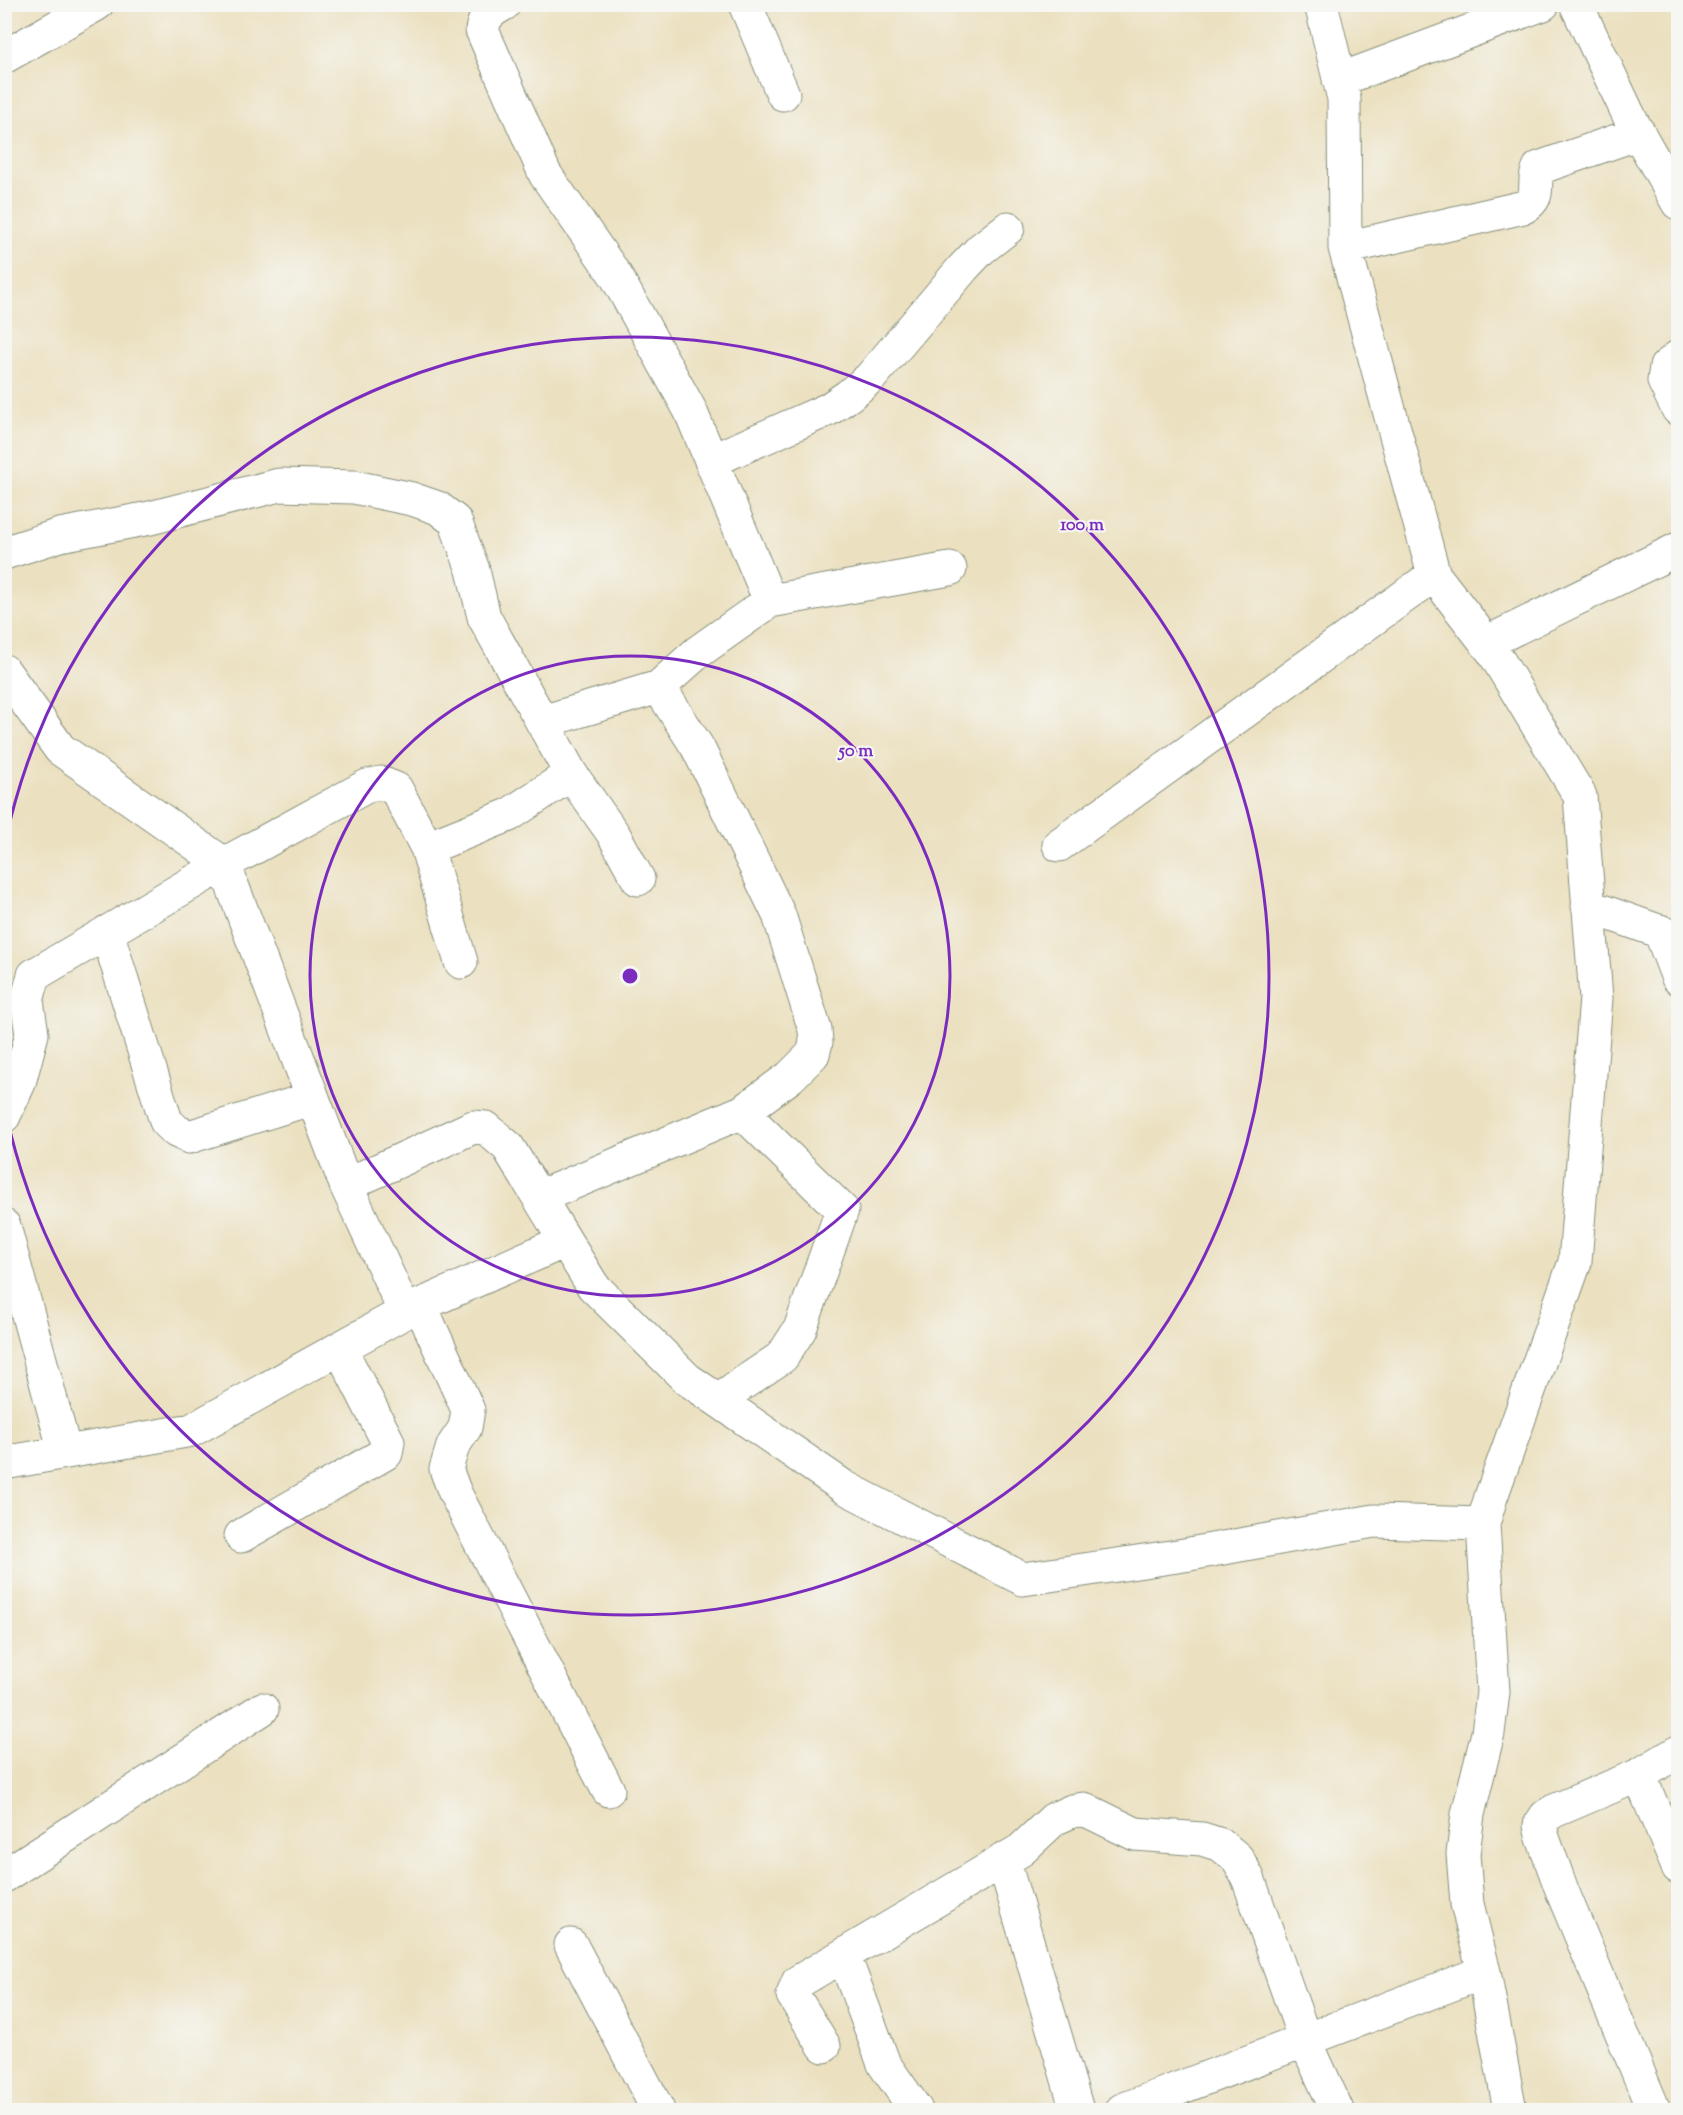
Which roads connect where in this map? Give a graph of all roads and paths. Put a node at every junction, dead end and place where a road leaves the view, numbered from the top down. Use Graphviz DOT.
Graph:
graph roads {
  1 [pos="97,4"];
  2 [pos="504,4"];
  3 [pos="745,4"];
  4 [pos="1322,4"];
  5 [pos="1543,4"];
  6 [pos="1576,4"];
  7 [pos="4,57"];
  8 [pos="1339,80"];
  9 [pos="783,94"];
  10 [pos="1639,133"];
  11 [pos="1678,203"];
  12 [pos="1008,228"];
  13 [pos="1345,248"];
  14 [pos="1678,357"];
  15 [pos="1678,409"];
  16 [pos="711,461"];
  17 [pos="1678,549"];
  18 [pos="4,554"];
  19 [pos="950,569"];
  20 [pos="1434,575"];
  21 [pos="770,601"];
  22 [pos="1486,643"];
  23 [pos="4,671"];
  24 [pos="659,687"];
  25 [pos="542,722"];
  26 [pos="571,774"];
  27 [pos="1059,845"];
  28 [pos="427,848"];
  29 [pos="224,864"];
  30 [pos="638,879"];
  31 [pos="1588,906"];
  32 [pos="107,932"];
  33 [pos="1669,934"];
  34 [pos="460,962"];
  35 [pos="1678,978"];
  36 [pos="313,1098"];
  37 [pos="742,1112"];
  38 [pos="4,1116"];
  39 [pos="346,1185"];
  40 [pos="539,1197"];
  41 [pos="4,1226"];
  42 [pos="565,1241"];
  43 [pos="412,1309"];
  44 [pos="340,1348"];
  45 [pos="718,1400"];
  46 [pos="65,1452"];
  47 [pos="4,1463"];
  48 [pos="1484,1524"];
  49 [pos="242,1536"];
  50 [pos="262,1709"];
  51 [pos="1678,1752"];
  52 [pos="1639,1775"];
  53 [pos="608,1790"];
  54 [pos="1003,1859"];
  55 [pos="1678,1867"];
  56 [pos="4,1876"];
  57 [pos="571,1945"];
  58 [pos="844,1956"];
  59 [pos="1484,1972"];
  60 [pos="1305,2040"];
  61 [pos="824,2046"];
  62 [pos="658,2110"];
  63 [pos="916,2110"];
  64 [pos="1077,2110"];
  65 [pos="1122,2110"];
  66 [pos="1337,2110"];
  67 [pos="1510,2110"];
  68 [pos="1654,2110"];
  1 -- 7 [label="street"];
  2 -- 16 [label="street"];
  3 -- 9 [label="street"];
  4 -- 8 [label="street"];
  5 -- 8 [label="street"];
  6 -- 10 [label="street"];
  8 -- 13 [label="street"];
  10 -- 11 [label="street"];
  10 -- 13 [label="street"];
  12 -- 16 [label="street"];
  13 -- 20 [label="street"];
  14 -- 15 [label="street"];
  16 -- 21 [label="street"];
  17 -- 22 [label="street"];
  18 -- 25 [label="street"];
  19 -- 21 [label="street"];
  20 -- 22 [label="street"];
  20 -- 27 [label="street"];
  21 -- 24 [label="street"];
  22 -- 31 [label="street"];
  23 -- 29 [label="street"];
  24 -- 25 [label="street"];
  24 -- 37 [label="street"];
  25 -- 26 [label="street"];
  26 -- 28 [label="street"];
  26 -- 30 [label="street"];
  28 -- 29 [label="street"];
  28 -- 34 [label="street"];
  29 -- 32 [label="street"];
  29 -- 36 [label="street"];
  31 -- 33 [label="street"];
  31 -- 48 [label="street"];
  32 -- 36 [label="street"];
  32 -- 38 [label="street"];
  33 -- 35 [label="street"];
  36 -- 39 [label="street"];
  37 -- 40 [label="street"];
  37 -- 45 [label="street"];
  39 -- 40 [label="street"];
  39 -- 43 [label="street"];
  40 -- 42 [label="street"];
  41 -- 46 [label="street"];
  42 -- 43 [label="street"];
  42 -- 45 [label="street"];
  43 -- 44 [label="street"];
  43 -- 53 [label="street"];
  44 -- 46 [label="street"];
  44 -- 49 [label="street"];
  45 -- 48 [label="street"];
  46 -- 47 [label="street"];
  48 -- 59 [label="street"];
  50 -- 56 [label="street"];
  51 -- 52 [label="street"];
  52 -- 55 [label="street"];
  52 -- 68 [label="street"];
  54 -- 58 [label="street"];
  54 -- 60 [label="street"];
  54 -- 64 [label="street"];
  57 -- 62 [label="street"];
  58 -- 61 [label="street"];
  58 -- 63 [label="street"];
  59 -- 60 [label="street"];
  59 -- 67 [label="street"];
  60 -- 65 [label="street"];
  60 -- 66 [label="street"];
}
